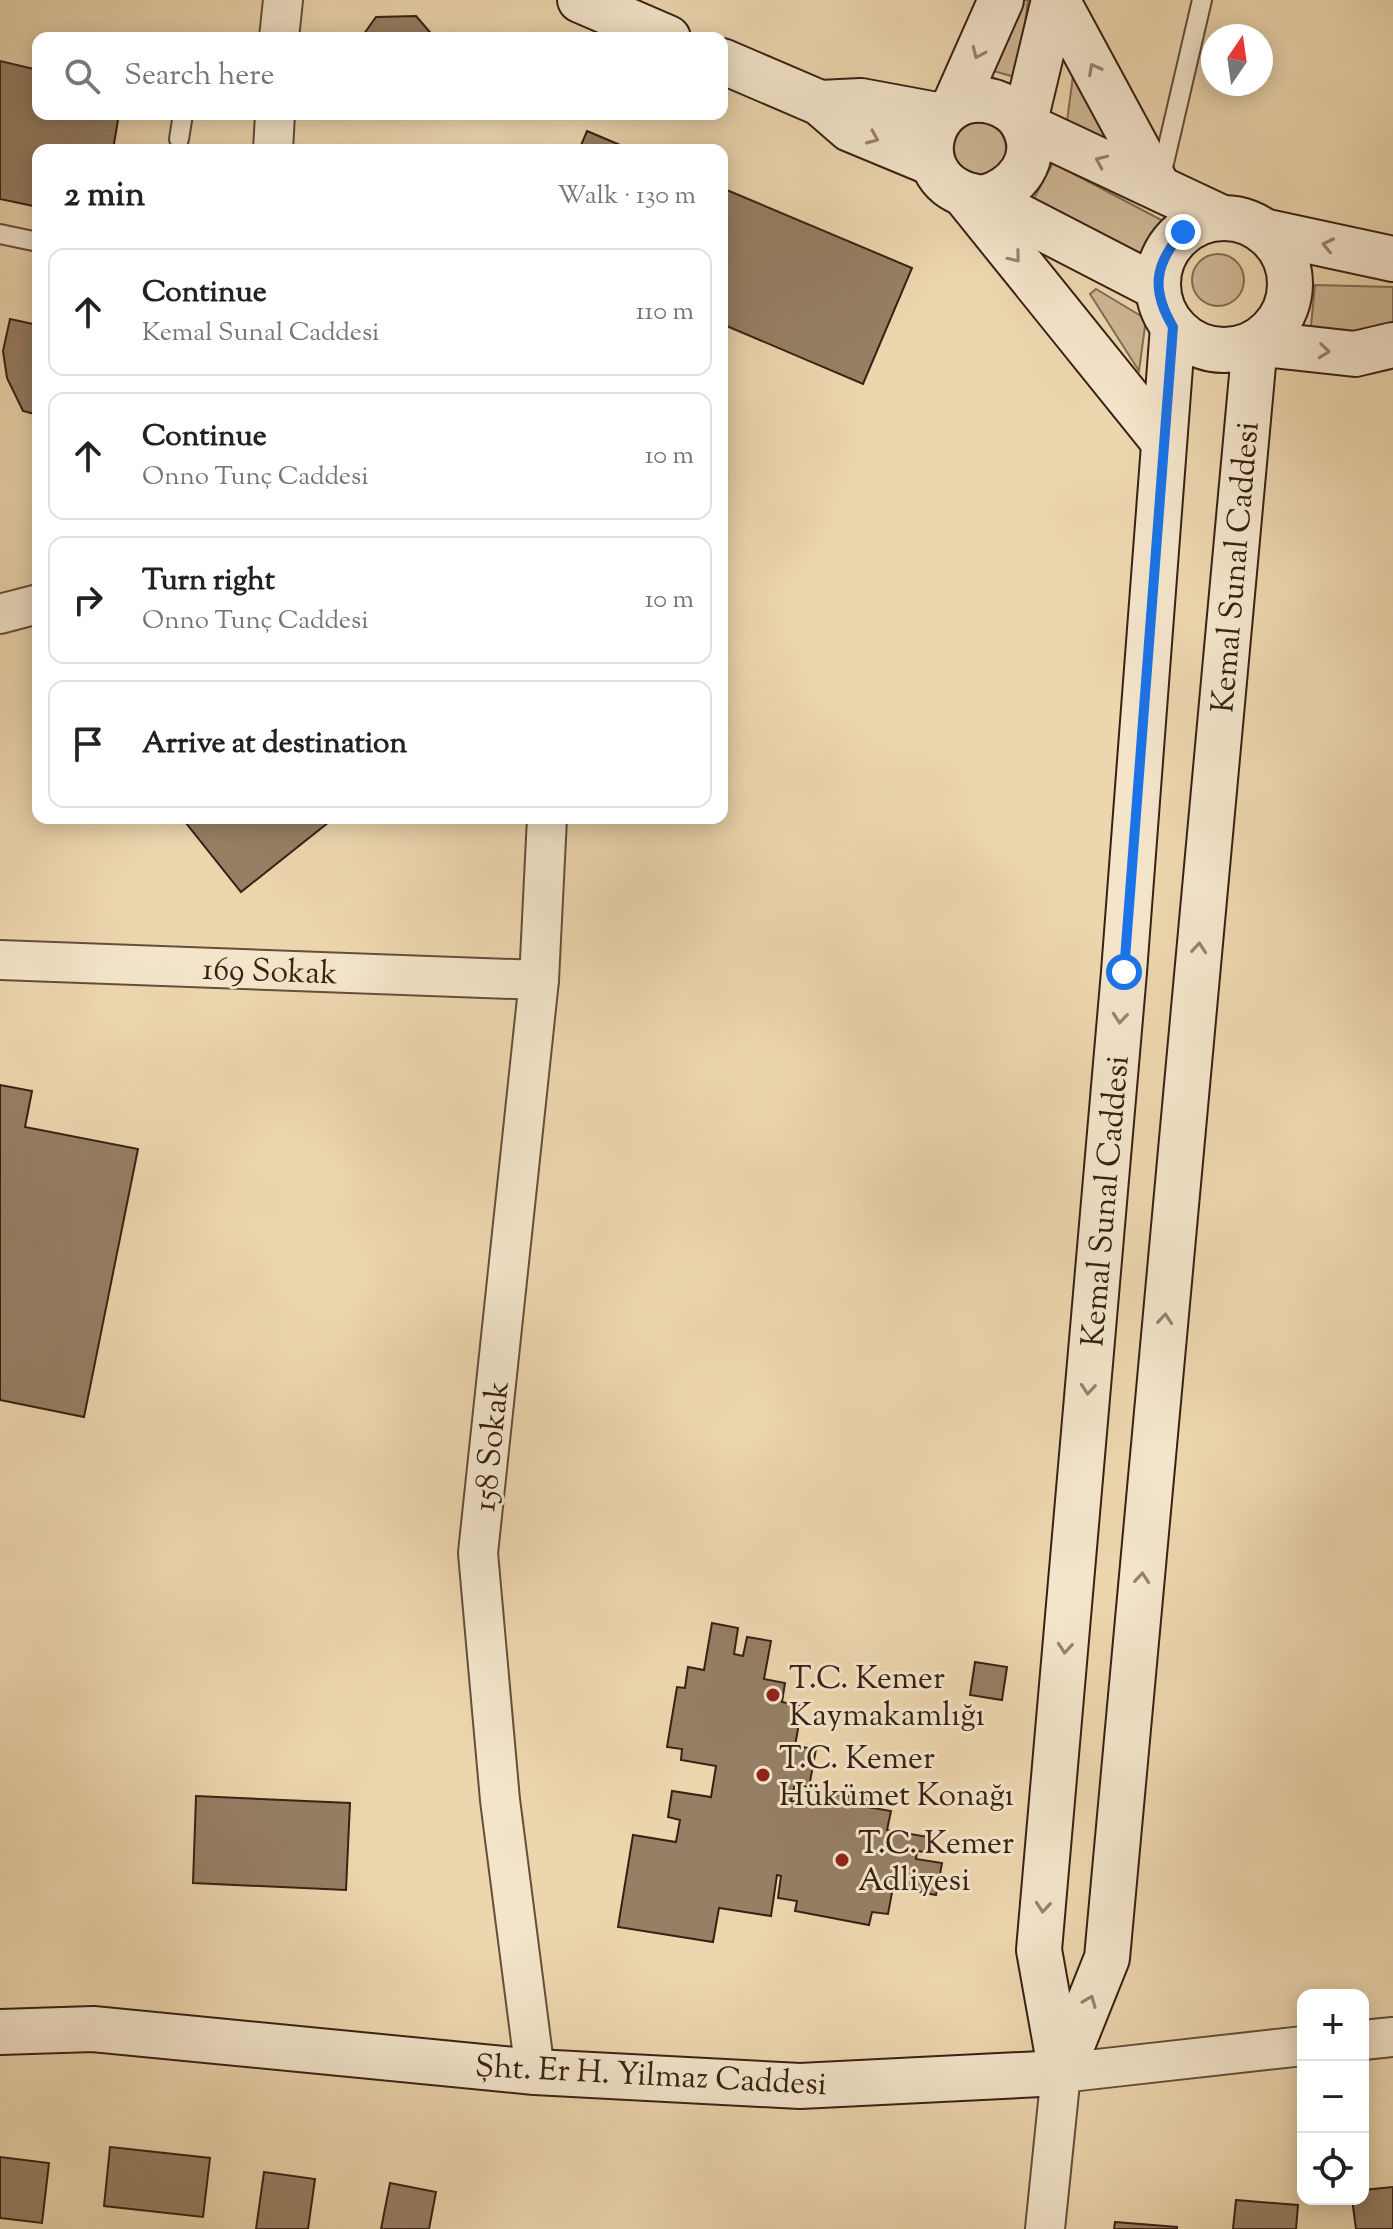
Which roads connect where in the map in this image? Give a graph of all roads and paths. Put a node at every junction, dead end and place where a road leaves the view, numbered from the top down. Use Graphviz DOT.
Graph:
graph roads {
  1 [pos="283,0"];
  2 [pos="580,0"];
  3 [pos="1001,0"];
  4 [pos="1055,0"];
  5 [pos="1202,0"];
  6 [pos="280,32"];
  7 [pos="654,32"];
  8 [pos="728,64"];
  9 [pos="820,103"];
  10 [pos="948,111"];
  11 [pos="182,120"];
  12 [pos="275,120"];
  13 [pos="1024,125"];
  14 [pos="179,139"];
  15 [pos="273,144"];
  16 [pos="932,163"];
  17 [pos="1158,187"];
  18 [pos="975,198"];
  19 [pos="1222,218"];
  20 [pos="1263,231"];
  21 [pos="0,234"];
  22 [pos="32,241"];
  23 [pos="1393,259"];
  24 [pos="1166,307"];
  25 [pos="1255,343"];
  26 [pos="1393,345"];
  27 [pos="1163,441"];
  28 [pos="32,606"];
  29 [pos="0,614"];
  30 [pos="547,824"];
  31 [pos="0,960"];
  32 [pos="539,980"];
  33 [pos="1059,1726"];
  34 [pos="1127,1735"];
  35 [pos="0,2032"];
  36 [pos="1393,2037"];
  37 [pos="1369,2039"];
  38 [pos="1297,2047"];
  39 [pos="535,2072"];
  40 [pos="1061,2073"];
  41 [pos="1045,2229"];
  1 -- 6 [label="street"];
  2 -- 7 [label="street"];
  3 -- 10 [label="street, one-way"];
  4 -- 13 [label="street"];
  17 -- 4 [label="street, one-way"];
  5 -- 17 [label="lane"];
  8 -- 9 [label="street"];
  9 -- 10 [label="street"];
  9 -- 16 [label="street, one-way"];
  10 -- 13 [label="street"];
  10 -- 16 [label="street"];
  11 -- 14 [label="lane"];
  12 -- 15 [label="street"];
  17 -- 13 [label="street, one-way"];
  13 -- 18 [label="street"];
  16 -- 18 [label="street"];
  17 -- 19 [label="street"];
  18 -- 24 [label="street"];
  18 -- 27 [label="street, one-way"];
  19 -- 20 [label="street"];
  19 -- 24 [label="street"];
  23 -- 20 [label="street, one-way"];
  20 -- 25 [label="street"];
  21 -- 22 [label="lane"];
  24 -- 25 [label="street"];
  24 -- 27 [label="street, Kemal Sunal Caddesi"];
  25 -- 26 [label="street, one-way"];
  34 -- 25 [label="street, Kemal Sunal Caddesi, one-way"];
  27 -- 33 [label="street, Kemal Sunal Caddesi, one-way"];
  28 -- 29 [label="street"];
  30 -- 32 [label="street, 158 Sokak"];
  31 -- 32 [label="street, 169 Sokak"];
  32 -- 39 [label="street, 158 Sokak"];
  33 -- 34 [label="street"];
  33 -- 40 [label="street, Kemal Sunal Caddesi, one-way"];
  40 -- 34 [label="street, Kemal Sunal Caddesi, one-way"];
  35 -- 39 [label="street, Şht. Er H. Yilmaz Caddesi"];
  36 -- 37 [label="street"];
  38 -- 40 [label="street, Şht. Er H. Yilmaz Caddesi"];
  39 -- 40 [label="street, Şht. Er H. Yilmaz Caddesi"];
  40 -- 41 [label="street, Kemal Sunal Caddesi"];
}
